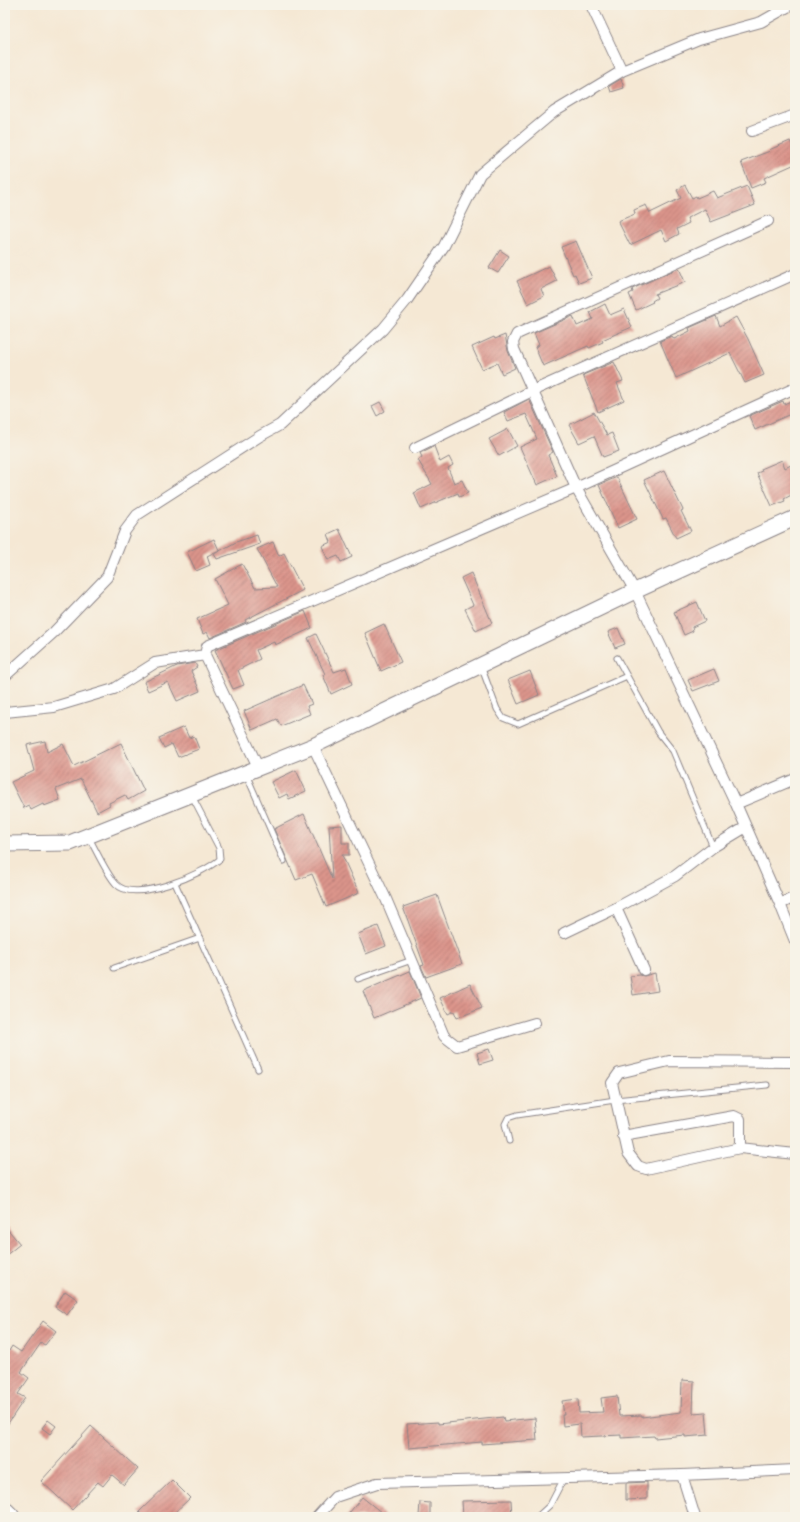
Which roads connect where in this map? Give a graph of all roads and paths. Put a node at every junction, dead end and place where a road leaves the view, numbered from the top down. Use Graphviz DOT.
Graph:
graph roads {
  1 [pos="591,5"];
  2 [pos="791,5"];
  3 [pos="622,71"];
  4 [pos="795,115"];
  5 [pos="752,131"];
  6 [pos="768,221"];
  7 [pos="795,274"];
  8 [pos="795,388"];
  9 [pos="532,391"];
  10 [pos="415,448"];
  11 [pos="576,488"];
  12 [pos="795,518"];
  13 [pos="635,591"];
  14 [pos="205,655"];
  15 [pos="617,658"];
  16 [pos="480,666"];
  17 [pos="5,676"];
  18 [pos="627,676"];
  19 [pos="5,712"];
  20 [pos="313,746"];
  21 [pos="252,771"];
  22 [pos="795,779"];
  23 [pos="192,795"];
  24 [pos="736,804"];
  25 [pos="746,827"];
  26 [pos="88,836"];
  27 [pos="5,844"];
  28 [pos="713,847"];
  29 [pos="284,861"];
  30 [pos="175,883"];
  31 [pos="795,897"];
  32 [pos="780,904"];
  33 [pos="616,908"];
  34 [pos="564,933"];
  35 [pos="200,938"];
  36 [pos="795,942"];
  37 [pos="412,960"];
  38 [pos="114,968"];
  39 [pos="644,970"];
  40 [pos="358,979"];
  41 [pos="535,1023"];
  42 [pos="795,1062"];
  43 [pos="258,1069"];
  44 [pos="767,1085"];
  45 [pos="615,1100"];
  46 [pos="623,1136"];
  47 [pos="509,1141"];
  48 [pos="740,1148"];
  49 [pos="795,1154"];
  50 [pos="795,1470"];
  51 [pos="682,1475"];
  52 [pos="564,1478"];
  53 [pos="5,1512"];
  54 [pos="10,1517"];
  55 [pos="317,1517"];
  56 [pos="537,1517"];
  57 [pos="695,1517"];
  1 -- 3 [label="street"];
  2 -- 3 [label="street"];
  3 -- 17 [label="street"];
  4 -- 5 [label="street"];
  6 -- 9 [label="street"];
  7 -- 9 [label="street"];
  8 -- 11 [label="street"];
  9 -- 10 [label="street"];
  9 -- 11 [label="street"];
  11 -- 13 [label="street"];
  11 -- 14 [label="street"];
  12 -- 13 [label="street"];
  13 -- 16 [label="street"];
  13 -- 24 [label="street"];
  14 -- 19 [label="street"];
  14 -- 21 [label="street"];
  15 -- 18 [label="lane"];
  16 -- 18 [label="lane"];
  16 -- 20 [label="street"];
  18 -- 28 [label="lane"];
  20 -- 21 [label="street"];
  20 -- 37 [label="street"];
  21 -- 23 [label="street"];
  21 -- 29 [label="lane"];
  22 -- 24 [label="street"];
  23 -- 26 [label="street"];
  23 -- 30 [label="lane"];
  24 -- 25 [label="street"];
  25 -- 28 [label="street"];
  25 -- 32 [label="street"];
  26 -- 27 [label="street"];
  26 -- 30 [label="lane"];
  28 -- 33 [label="street"];
  30 -- 35 [label="lane"];
  31 -- 32 [label="street"];
  32 -- 36 [label="street"];
  33 -- 34 [label="street"];
  33 -- 39 [label="street"];
  35 -- 38 [label="lane"];
  35 -- 43 [label="lane"];
  37 -- 40 [label="lane"];
  37 -- 41 [label="street"];
  42 -- 45 [label="street"];
  44 -- 45 [label="lane"];
  45 -- 46 [label="street"];
  45 -- 47 [label="lane"];
  46 -- 48 [label="street"];
  46 -- 48 [label="street"];
  48 -- 49 [label="street"];
  50 -- 51 [label="street"];
  51 -- 52 [label="street"];
  51 -- 57 [label="street"];
  52 -- 55 [label="street"];
  52 -- 56 [label="lane"];
  53 -- 54 [label="highway"];
}
